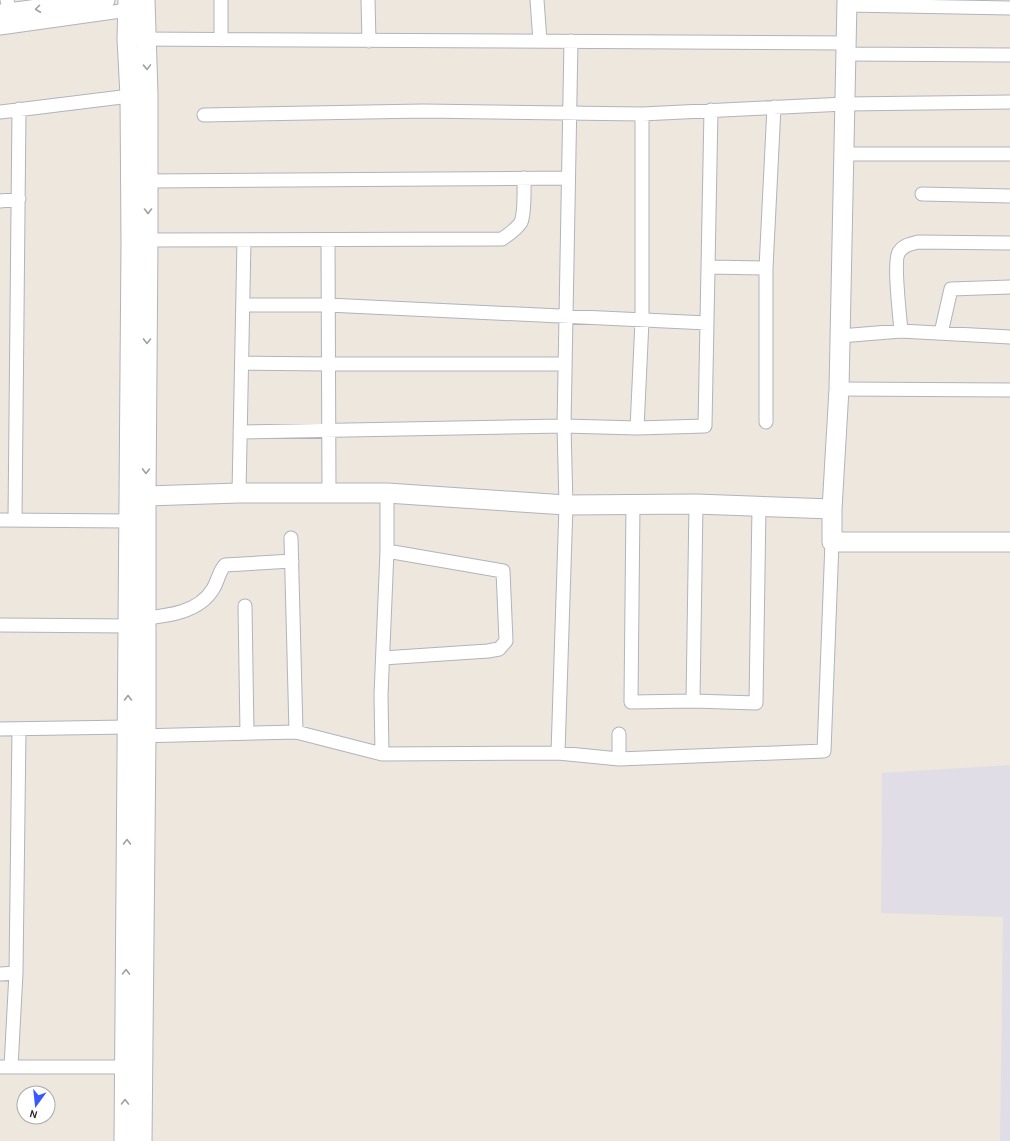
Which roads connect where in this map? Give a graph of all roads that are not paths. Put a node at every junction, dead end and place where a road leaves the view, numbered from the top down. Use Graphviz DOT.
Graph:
graph roads {
  1 [pos="105,0"];
  2 [pos="145,0"];
  3 [pos="221,0"];
  4 [pos="368,0"];
  5 [pos="537,0"];
  6 [pos="847,3"];
  7 [pos="924,3"];
  8 [pos="128,5"];
  9 [pos="5,8"];
  10 [pos="1010,8"];
  11 [pos="136,39"];
  12 [pos="221,40"];
  13 [pos="370,41"];
  14 [pos="540,41"];
  15 [pos="571,41"];
  16 [pos="846,48"];
  17 [pos="1010,55"];
  18 [pos="130,96"];
  19 [pos="1010,102"];
  20 [pos="845,104"];
  21 [pos="774,107"];
  22 [pos="19,109"];
  23 [pos="711,110"];
  24 [pos="0,112"];
  25 [pos="570,112"];
  26 [pos="642,114"];
  27 [pos="204,115"];
  28 [pos="844,154"];
  29 [pos="1010,154"];
  30 [pos="524,178"];
  31 [pos="568,178"];
  32 [pos="148,181"];
  33 [pos="922,194"];
  34 [pos="1010,196"];
  35 [pos="19,199"];
  36 [pos="0,201"];
  37 [pos="148,240"];
  38 [pos="244,240"];
  39 [pos="328,240"];
  40 [pos="1010,243"];
  41 [pos="708,267"];
  42 [pos="766,268"];
  43 [pos="1010,287"];
  44 [pos="244,305"];
  45 [pos="328,305"];
  46 [pos="566,316"];
  47 [pos="642,321"];
  48 [pos="707,323"];
  49 [pos="901,331"];
  50 [pos="941,333"];
  51 [pos="840,336"];
  52 [pos="1010,337"];
  53 [pos="242,362"];
  54 [pos="328,364"];
  55 [pos="566,364"];
  56 [pos="840,389"];
  57 [pos="1010,390"];
  58 [pos="766,422"];
  59 [pos="564,426"];
  60 [pos="637,428"];
  61 [pos="328,429"];
  62 [pos="240,432"];
  63 [pos="239,493"];
  64 [pos="329,493"];
  65 [pos="387,493"];
  66 [pos="146,496"];
  67 [pos="633,504"];
  68 [pos="696,504"];
  69 [pos="566,505"];
  70 [pos="759,506"];
  71 [pos="832,508"];
  72 [pos="0,520"];
  73 [pos="15,520"];
  74 [pos="128,521"];
  75 [pos="291,538"];
  76 [pos="832,542"];
  77 [pos="1010,542"];
  78 [pos="387,551"];
  79 [pos="292,560"];
  80 [pos="245,606"];
  81 [pos="135,621"];
  82 [pos="0,625"];
  83 [pos="383,658"];
  84 [pos="693,701"];
  85 [pos="0,729"];
  86 [pos="19,729"];
  87 [pos="296,732"];
  88 [pos="134,733"];
  89 [pos="247,733"];
  90 [pos="620,734"];
  91 [pos="558,753"];
  92 [pos="382,754"];
  93 [pos="619,759"];
  94 [pos="136,802"];
  95 [pos="16,973"];
  96 [pos="0,974"];
  97 [pos="6,1067"];
  98 [pos="125,1068"];
  99 [pos="124,1141"];
  100 [pos="142,1141"];
  1 -- 9 [label="street, one-way"];
  2 -- 11 [label="street"];
  3 -- 12 [label="street"];
  4 -- 13 [label="street"];
  5 -- 14 [label="street"];
  6 -- 7 [label="street"];
  6 -- 16 [label="street"];
  7 -- 10 [label="street"];
  8 -- 9 [label="street"];
  8 -- 11 [label="street"];
  11 -- 12 [label="street"];
  11 -- 18 [label="street"];
  11 -- 32 [label="street, one-way"];
  12 -- 13 [label="street"];
  13 -- 14 [label="street"];
  14 -- 15 [label="street"];
  15 -- 16 [label="street"];
  15 -- 25 [label="street"];
  16 -- 17 [label="street"];
  16 -- 20 [label="street"];
  18 -- 22 [label="street"];
  18 -- 74 [label="street"];
  19 -- 20 [label="street"];
  20 -- 21 [label="street"];
  20 -- 28 [label="street"];
  21 -- 23 [label="street"];
  21 -- 42 [label="street"];
  22 -- 24 [label="street"];
  22 -- 35 [label="street"];
  23 -- 26 [label="street"];
  23 -- 41 [label="street"];
  25 -- 26 [label="street"];
  25 -- 27 [label="street"];
  25 -- 31 [label="street"];
  26 -- 47 [label="street"];
  28 -- 29 [label="street"];
  28 -- 51 [label="street"];
  30 -- 31 [label="street"];
  30 -- 32 [label="street"];
  30 -- 39 [label="street"];
  31 -- 46 [label="street"];
  32 -- 37 [label="street, one-way"];
  33 -- 34 [label="street"];
  35 -- 36 [label="street"];
  35 -- 73 [label="street"];
  37 -- 38 [label="street"];
  37 -- 66 [label="street, one-way"];
  38 -- 39 [label="street"];
  38 -- 44 [label="street"];
  39 -- 45 [label="street"];
  40 -- 49 [label="street"];
  41 -- 42 [label="street"];
  41 -- 48 [label="street"];
  42 -- 58 [label="street"];
  43 -- 50 [label="street"];
  44 -- 45 [label="street"];
  44 -- 53 [label="street"];
  45 -- 46 [label="street"];
  45 -- 54 [label="street"];
  46 -- 47 [label="street"];
  46 -- 55 [label="street"];
  47 -- 48 [label="street"];
  47 -- 60 [label="street"];
  48 -- 60 [label="street"];
  49 -- 50 [label="street"];
  49 -- 51 [label="street"];
  50 -- 52 [label="street"];
  51 -- 56 [label="street"];
  53 -- 54 [label="street"];
  53 -- 62 [label="street"];
  54 -- 55 [label="street"];
  54 -- 61 [label="street"];
  55 -- 59 [label="street"];
  56 -- 57 [label="street"];
  56 -- 71 [label="street"];
  59 -- 60 [label="street"];
  59 -- 61 [label="street"];
  59 -- 69 [label="street"];
  61 -- 62 [label="street"];
  61 -- 64 [label="street"];
  62 -- 63 [label="street"];
  63 -- 64 [label="street"];
  63 -- 66 [label="street"];
  64 -- 65 [label="street"];
  65 -- 69 [label="street"];
  65 -- 78 [label="street"];
  66 -- 81 [label="street"];
  67 -- 68 [label="street"];
  67 -- 69 [label="street"];
  67 -- 84 [label="street"];
  68 -- 70 [label="street"];
  68 -- 84 [label="street"];
  69 -- 91 [label="street"];
  70 -- 71 [label="street"];
  70 -- 84 [label="street"];
  71 -- 76 [label="street"];
  72 -- 73 [label="street"];
  73 -- 74 [label="street"];
  74 -- 81 [label="street"];
  75 -- 79 [label="street"];
  76 -- 77 [label="street"];
  76 -- 93 [label="street"];
  78 -- 83 [label="street"];
  78 -- 83 [label="street"];
  79 -- 81 [label="street"];
  79 -- 87 [label="street"];
  80 -- 89 [label="street"];
  81 -- 82 [label="street"];
  81 -- 88 [label="street"];
  83 -- 92 [label="street"];
  85 -- 86 [label="street"];
  86 -- 88 [label="street"];
  86 -- 95 [label="street"];
  87 -- 89 [label="street"];
  87 -- 92 [label="street"];
  88 -- 89 [label="street"];
  88 -- 94 [label="street"];
  90 -- 93 [label="street"];
  91 -- 92 [label="street"];
  91 -- 93 [label="street"];
  98 -- 94 [label="street, one-way"];
  94 -- 100 [label="street"];
  95 -- 96 [label="street"];
  95 -- 97 [label="street"];
  97 -- 98 [label="street"];
  99 -- 98 [label="street, one-way"];
}
